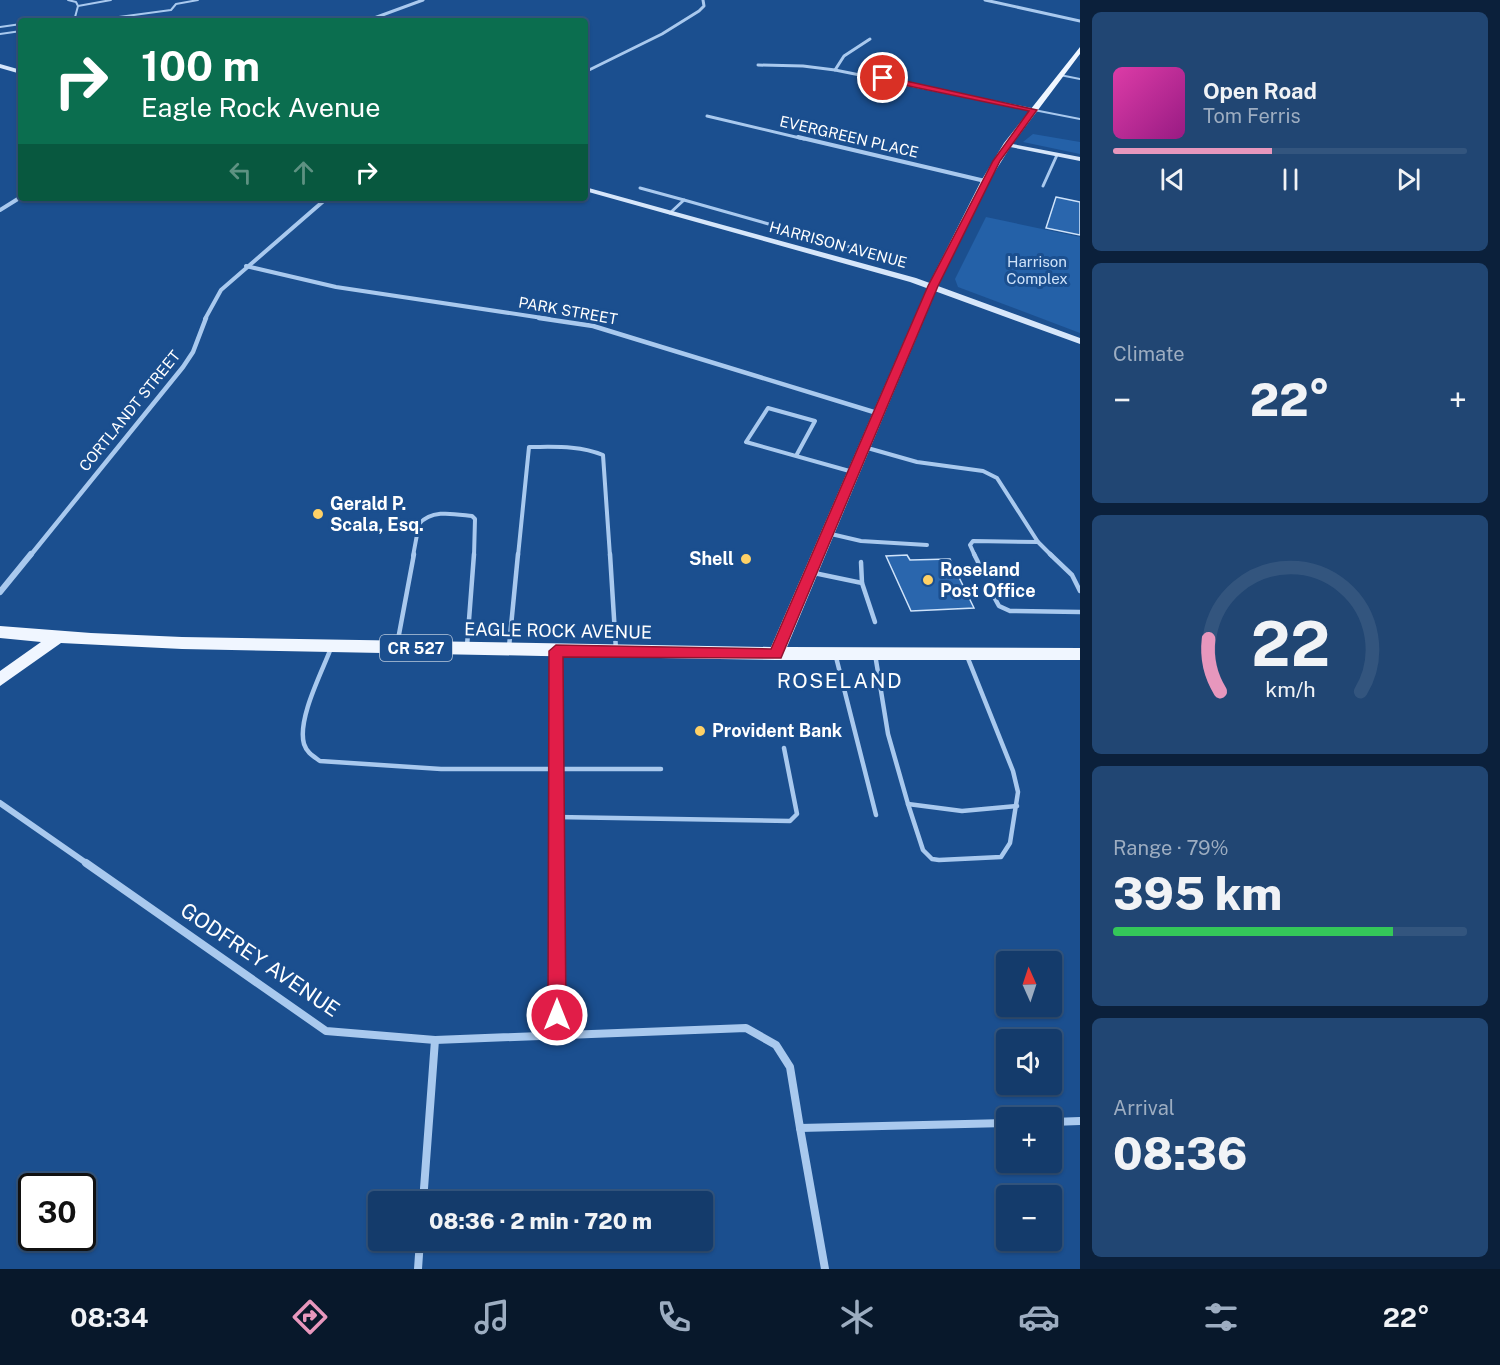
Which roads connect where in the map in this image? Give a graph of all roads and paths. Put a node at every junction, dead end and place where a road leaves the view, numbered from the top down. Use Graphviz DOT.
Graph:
graph roads {
  1 [pos="68,0"];
  2 [pos="111,0"];
  3 [pos="198,0"];
  4 [pos="423,0"];
  5 [pos="703,0"];
  6 [pos="986,0"];
  7 [pos="78,6"];
  8 [pos="75,18"];
  9 [pos="111,18"];
  10 [pos="374,18"];
  11 [pos="1080,21"];
  12 [pos="18,24"];
  13 [pos="0,27"];
  14 [pos="18,31"];
  15 [pos="0,34"];
  16 [pos="870,39"];
  17 [pos="1080,49"];
  18 [pos="758,65"];
  19 [pos="0,66"];
  20 [pos="836,69"];
  21 [pos="18,71"];
  22 [pos="588,71"];
  23 [pos="1060,75"];
  24 [pos="1080,79"];
  25 [pos="1034,110"];
  26 [pos="707,116"];
  27 [pos="1080,119"];
  28 [pos="1007,144"];
  29 [pos="1058,155"];
  30 [pos="1080,159"];
  31 [pos="985,181"];
  32 [pos="1043,186"];
  33 [pos="640,188"];
  34 [pos="588,190"];
  35 [pos="18,200"];
  36 [pos="684,200"];
  37 [pos="323,201"];
  38 [pos="0,210"];
  39 [pos="670,213"];
  40 [pos="850,247"];
  41 [pos="246,267"];
  42 [pos="933,286"];
  43 [pos="1080,341"];
  44 [pos="877,414"];
  45 [pos="864,447"];
  46 [pos="796,456"];
  47 [pos="853,472"];
  48 [pos="828,534"];
  49 [pos="1038,542"];
  50 [pos="927,544"];
  51 [pos="861,562"];
  52 [pos="982,570"];
  53 [pos="812,572"];
  54 [pos="862,583"];
  55 [pos="1080,591"];
  56 [pos="0,592"];
  57 [pos="993,595"];
  58 [pos="1080,612"];
  59 [pos="875,622"];
  60 [pos="0,632"];
  61 [pos="57,638"];
  62 [pos="332,646"];
  63 [pos="397,647"];
  64 [pos="466,649"];
  65 [pos="509,650"];
  66 [pos="556,651"];
  67 [pos="617,652"];
  68 [pos="776,654"];
  69 [pos="835,654"];
  70 [pos="875,654"];
  71 [pos="967,654"];
  72 [pos="1080,654"];
  73 [pos="0,680"];
  74 [pos="784,748"];
  75 [pos="660,769"];
  76 [pos="556,770"];
  77 [pos="0,803"];
  78 [pos="908,804"];
  79 [pos="1017,806"];
  80 [pos="876,815"];
  81 [pos="556,817"];
  82 [pos="557,1037"];
  83 [pos="435,1040"];
  84 [pos="1080,1121"];
  85 [pos="1062,1122"];
  86 [pos="996,1123"];
  87 [pos="800,1128"];
  88 [pos="424,1191"];
  89 [pos="419,1251"];
  90 [pos="418,1269"];
  91 [pos="825,1269"];
  1 -- 7 [label="lane"];
  2 -- 7 [label="lane"];
  3 -- 9 [label="lane"];
  4 -- 10 [label="street"];
  5 -- 22 [label="street"];
  6 -- 11 [label="street"];
  7 -- 8 [label="lane"];
  12 -- 13 [label="lane"];
  14 -- 15 [label="lane"];
  16 -- 20 [label="street"];
  17 -- 23 [label="main road"];
  18 -- 20 [label="street"];
  19 -- 21 [label="street"];
  20 -- 25 [label="street"];
  23 -- 24 [label="lane"];
  23 -- 25 [label="main road"];
  25 -- 27 [label="lane"];
  25 -- 28 [label="main road"];
  26 -- 31 [label="street, EVERGREEN PLACE"];
  28 -- 29 [label="street"];
  28 -- 31 [label="main road"];
  29 -- 30 [label="street"];
  29 -- 32 [label="lane"];
  31 -- 42 [label="main road"];
  33 -- 36 [label="lane"];
  34 -- 39 [label="street, HARRISON AVENUE"];
  35 -- 38 [label="street"];
  36 -- 39 [label="lane"];
  36 -- 40 [label="lane"];
  37 -- 41 [label="street, CORTLANDT STREET"];
  39 -- 42 [label="street, HARRISON AVENUE"];
  41 -- 44 [label="street, PARK STREET"];
  41 -- 56 [label="street, CORTLANDT STREET"];
  42 -- 43 [label="street, HARRISON AVENUE"];
  42 -- 44 [label="main road"];
  44 -- 45 [label="main road"];
  45 -- 47 [label="main road"];
  45 -- 49 [label="lane"];
  46 -- 46 [label="lane"];
  46 -- 47 [label="lane"];
  47 -- 48 [label="main road"];
  48 -- 50 [label="lane"];
  48 -- 53 [label="main road"];
  49 -- 52 [label="lane"];
  49 -- 55 [label="lane"];
  51 -- 54 [label="lane"];
  53 -- 54 [label="lane"];
  53 -- 68 [label="main road"];
  54 -- 59 [label="lane"];
  57 -- 58 [label="lane"];
  60 -- 61 [label="main road, EAGLE ROCK AVENUE"];
  61 -- 62 [label="main road, EAGLE ROCK AVENUE / CR 527"];
  61 -- 73 [label="main road"];
  62 -- 63 [label="main road, EAGLE ROCK AVENUE / CR 527"];
  62 -- 76 [label="lane"];
  63 -- 64 [label="main road, EAGLE ROCK AVENUE / CR 527"];
  63 -- 64 [label="lane"];
  64 -- 65 [label="main road, EAGLE ROCK AVENUE / CR 527"];
  65 -- 66 [label="main road, EAGLE ROCK AVENUE / CR 527"];
  65 -- 67 [label="lane"];
  66 -- 67 [label="main road, EAGLE ROCK AVENUE / CR 527"];
  66 -- 76 [label="street"];
  67 -- 68 [label="main road, EAGLE ROCK AVENUE / CR 527"];
  68 -- 69 [label="main road, EAGLE ROCK AVENUE"];
  69 -- 70 [label="main road, EAGLE ROCK AVENUE"];
  69 -- 80 [label="lane"];
  70 -- 71 [label="main road, EAGLE ROCK AVENUE"];
  70 -- 78 [label="lane"];
  71 -- 72 [label="main road, EAGLE ROCK AVENUE"];
  71 -- 79 [label="lane"];
  74 -- 81 [label="lane"];
  75 -- 76 [label="lane"];
  76 -- 81 [label="street"];
  77 -- 83 [label="street, GODFREY AVENUE"];
  78 -- 79 [label="lane"];
  78 -- 79 [label="lane"];
  81 -- 82 [label="street"];
  82 -- 83 [label="street, GODFREY AVENUE"];
  82 -- 87 [label="street, GODFREY AVENUE"];
  83 -- 88 [label="street"];
  84 -- 85 [label="street"];
  86 -- 87 [label="street"];
  87 -- 91 [label="street, GODFREY AVENUE"];
  89 -- 90 [label="street"];
}
